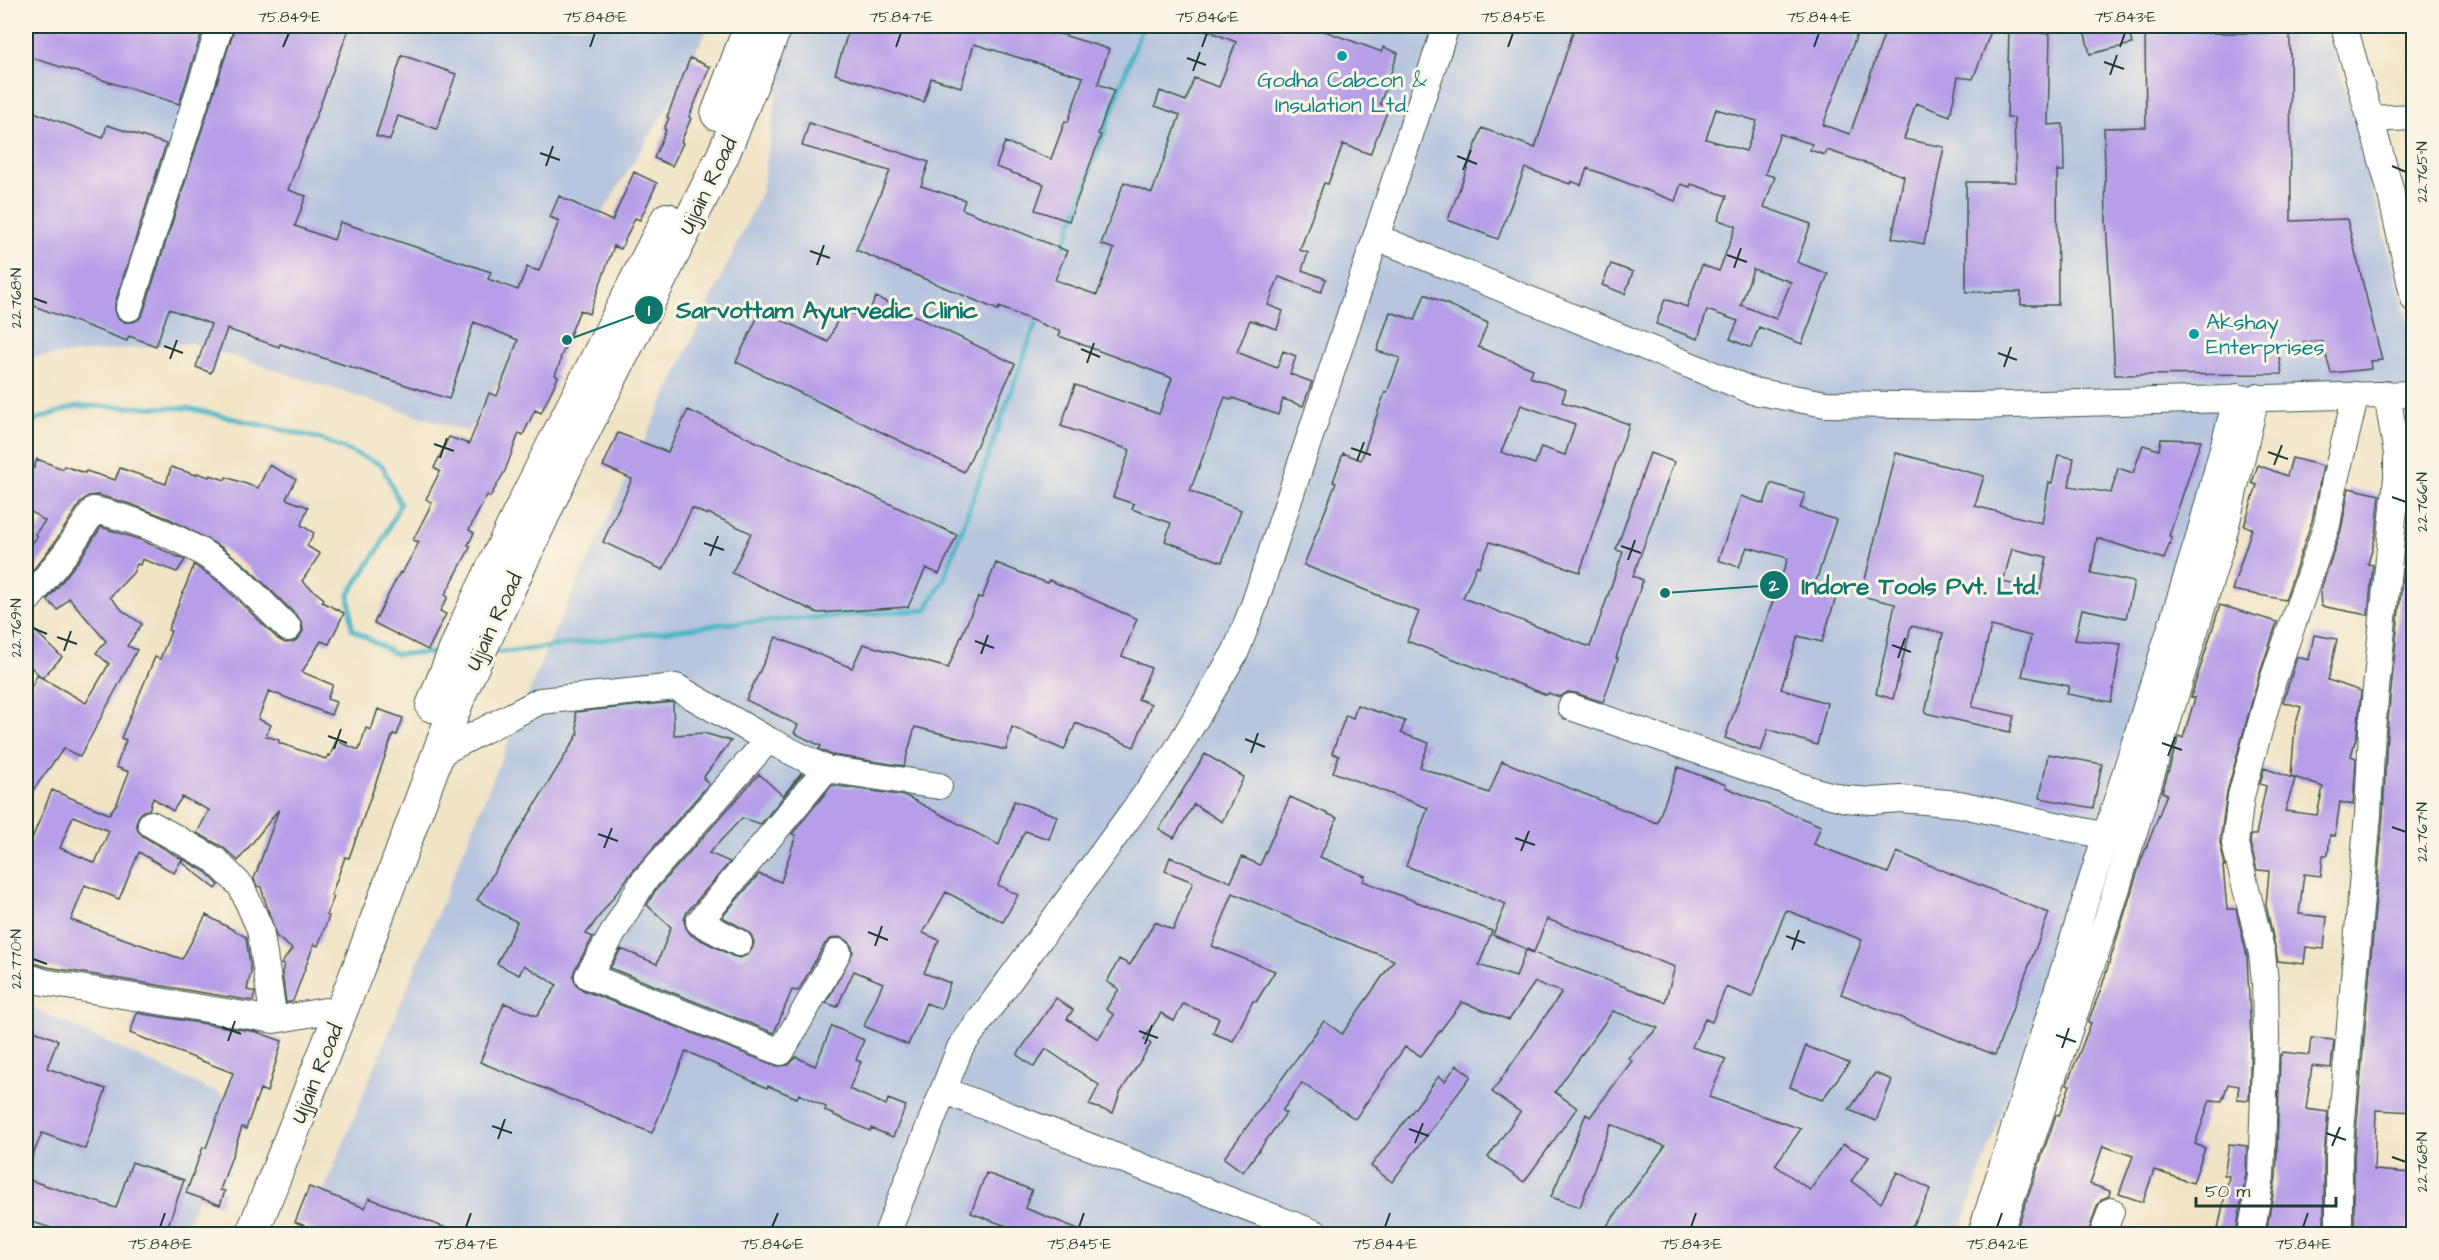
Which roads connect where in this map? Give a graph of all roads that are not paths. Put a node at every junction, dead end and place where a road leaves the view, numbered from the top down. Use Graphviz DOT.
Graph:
graph roads {
  1 [pos="220,26"];
  2 [pos="750,26"];
  3 [pos="776,26"];
  4 [pos="1446,26"];
  5 [pos="2344,26"];
  6 [pos="2414,117"];
  7 [pos="2370,119"];
  8 [pos="1376,237"];
  9 [pos="2414,299"];
  10 [pos="129,308"];
  11 [pos="2387,394"];
  12 [pos="2414,394"];
  13 [pos="2356,395"];
  14 [pos="2247,397"];
  15 [pos="26,601"];
  16 [pos="288,628"];
  17 [pos="476,629"];
  18 [pos="450,689"];
  19 [pos="1571,707"];
  20 [pos="768,740"];
  21 [pos="439,751"];
  22 [pos="826,769"];
  23 [pos="939,786"];
  24 [pos="151,824"];
  25 [pos="2106,836"];
  26 [pos="739,943"];
  27 [pos="838,952"];
  28 [pos="26,976"];
  29 [pos="325,1011"];
  30 [pos="274,1020"];
  31 [pos="945,1090"];
  32 [pos="1995,1232"];
  33 [pos="231,1234"];
  34 [pos="252,1234"];
  35 [pos="887,1234"];
  36 [pos="1317,1234"];
  37 [pos="2251,1234"];
  38 [pos="2339,1234"];
  1 -- 10 [label="street"];
  2 -- 17 [label="main road, Ujjain Road"];
  3 -- 17 [label="main road, Ujjain Road"];
  4 -- 8 [label="street"];
  5 -- 7 [label="street"];
  6 -- 7 [label="street"];
  7 -- 9 [label="street"];
  8 -- 14 [label="street"];
  8 -- 31 [label="street"];
  11 -- 12 [label="street"];
  11 -- 13 [label="street"];
  11 -- 38 [label="street"];
  13 -- 14 [label="street"];
  13 -- 37 [label="street"];
  14 -- 25 [label="street"];
  14 -- 32 [label="street"];
  15 -- 16 [label="street"];
  17 -- 18 [label="main road, Ujjain Road"];
  18 -- 21 [label="main road, Ujjain Road"];
  18 -- 29 [label="main road, Ujjain Road"];
  19 -- 25 [label="street"];
  20 -- 21 [label="street"];
  20 -- 22 [label="street"];
  20 -- 27 [label="street"];
  21 -- 34 [label="main road, Ujjain Road"];
  22 -- 23 [label="street"];
  22 -- 26 [label="street"];
  24 -- 30 [label="street"];
  25 -- 32 [label="street"];
  28 -- 30 [label="street"];
  29 -- 30 [label="street"];
  29 -- 33 [label="main road, Ujjain Road"];
  31 -- 35 [label="street"];
  31 -- 36 [label="street"];
}
